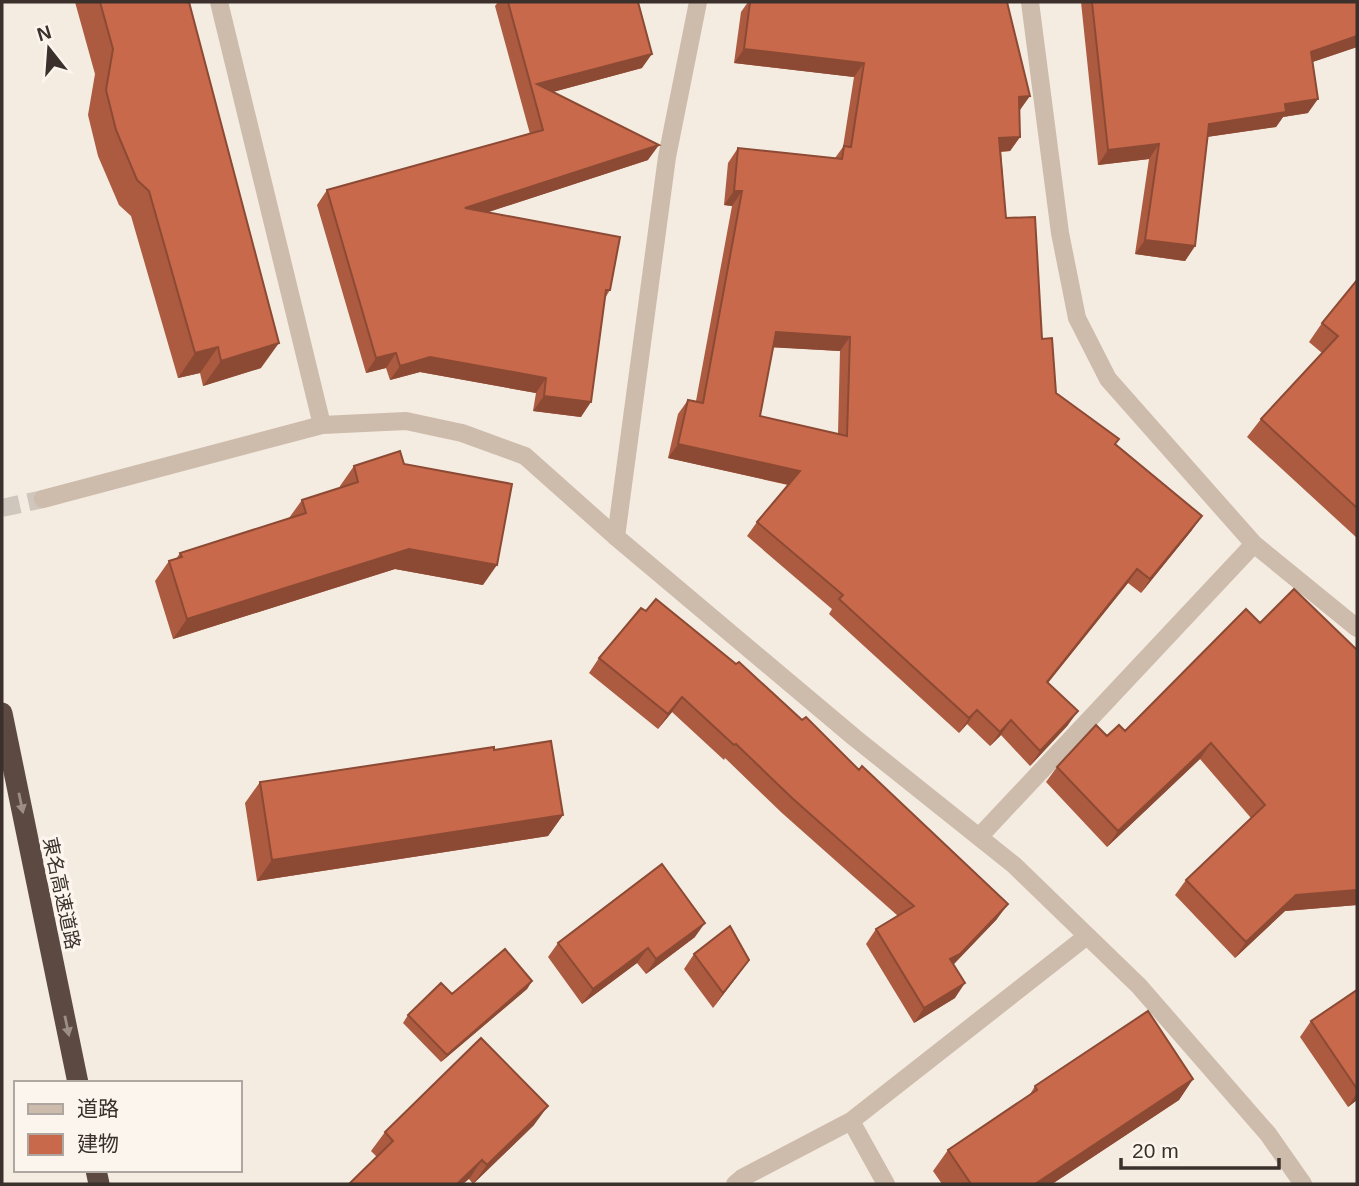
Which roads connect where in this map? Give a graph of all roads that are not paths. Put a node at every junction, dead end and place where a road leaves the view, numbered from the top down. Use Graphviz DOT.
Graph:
graph roads {
  1 [pos="219,2"];
  2 [pos="698,2"];
  3 [pos="1030,2"];
  4 [pos="323,425"];
  5 [pos="43,499"];
  6 [pos="616,537"];
  7 [pos="1254,544"];
  8 [pos="1357,628"];
  9 [pos="2,713"];
  10 [pos="979,837"];
  11 [pos="1087,936"];
  12 [pos="78,1081"];
  13 [pos="851,1121"];
  14 [pos="735,1184"];
  15 [pos="886,1184"];
  16 [pos="1303,1184"];
  1 -- 4 [label="street"];
  2 -- 6 [label="street"];
  3 -- 7 [label="street"];
  4 -- 5 [label="street"];
  4 -- 6 [label="street"];
  6 -- 10 [label="street"];
  7 -- 8 [label="street"];
  7 -- 10 [label="street"];
  9 -- 12 [label="highway, 東名高速道路, one-way"];
  10 -- 11 [label="street"];
  11 -- 13 [label="street"];
  11 -- 16 [label="street"];
  13 -- 14 [label="street"];
  13 -- 15 [label="street"];
}
